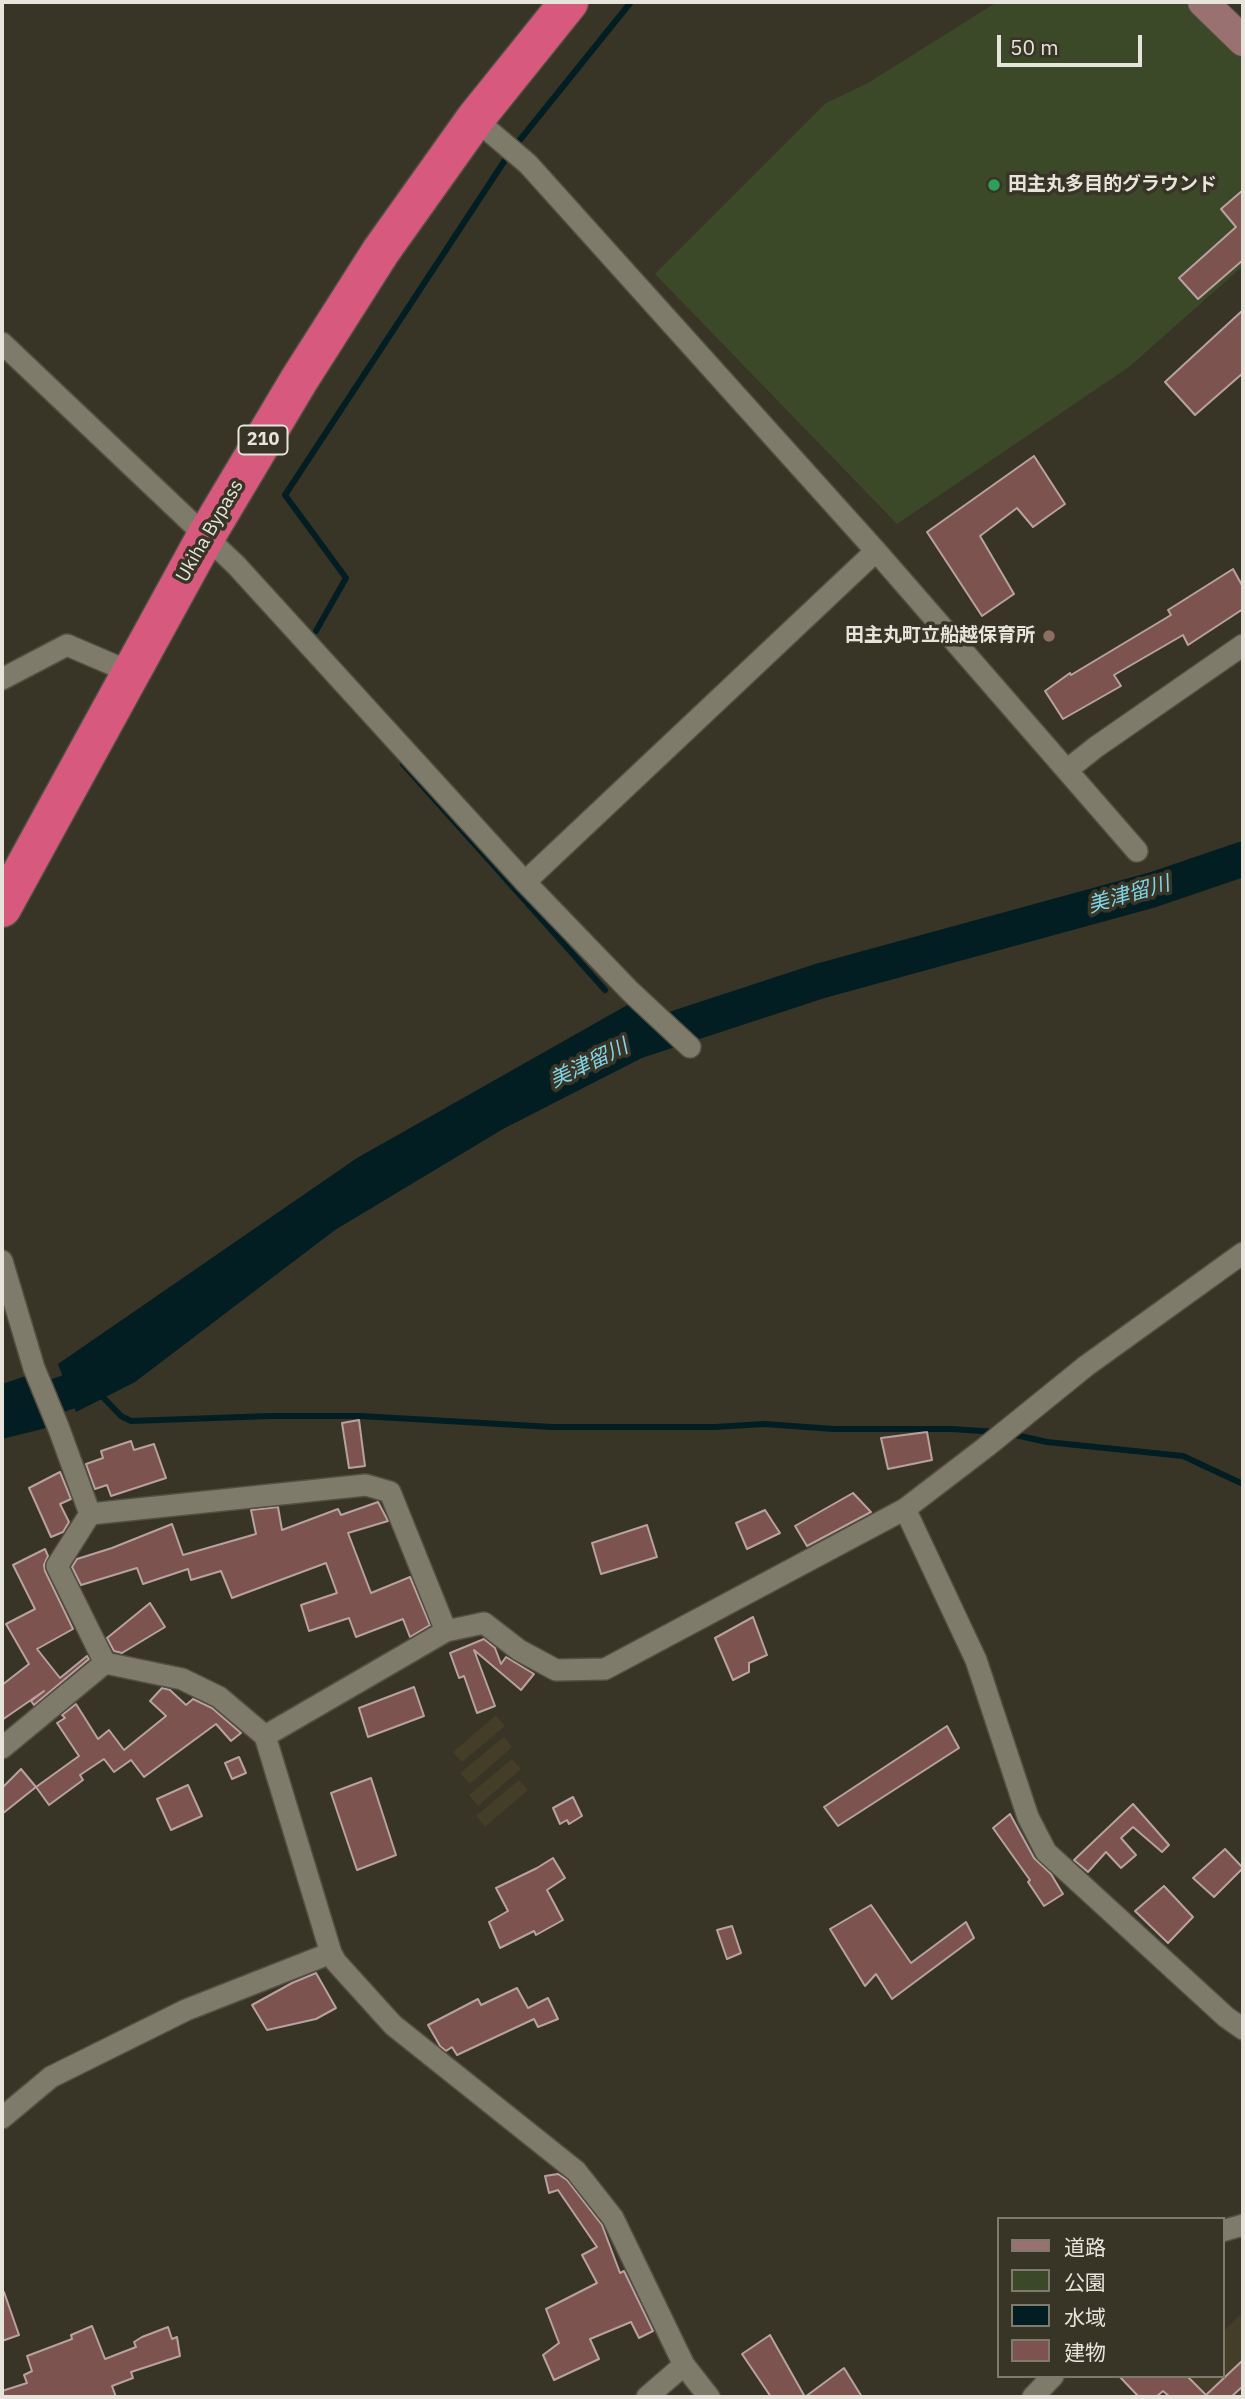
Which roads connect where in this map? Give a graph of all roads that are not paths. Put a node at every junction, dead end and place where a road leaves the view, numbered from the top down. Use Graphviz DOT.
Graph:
graph roads {
  1 [pos="569,2"];
  2 [pos="1203,2"];
  3 [pos="1243,41"];
  4 [pos="475,119"];
  5 [pos="2,343"];
  6 [pos="206,536"];
  7 [pos="876,551"];
  8 [pos="1243,645"];
  9 [pos="130,672"];
  10 [pos="2,679"];
  11 [pos="1067,770"];
  12 [pos="1137,851"];
  13 [pos="525,881"];
  14 [pos="2,908"];
  15 [pos="690,1047"];
  16 [pos="1243,1253"];
  17 [pos="2,1261"];
  18 [pos="905,1509"];
  19 [pos="90,1514"];
  20 [pos="446,1630"];
  21 [pos="105,1663"];
  22 [pos="265,1736"];
  23 [pos="2,1748"];
  24 [pos="331,1954"];
  25 [pos="1243,2029"];
  26 [pos="2,2118"];
  27 [pos="1243,2225"];
  28 [pos="1224,2230"];
  29 [pos="684,2365"];
  30 [pos="1051,2378"];
  31 [pos="647,2397"];
  32 [pos="709,2397"];
  33 [pos="1034,2397"];
  1 -- 4 [label="highway, Ukiha Bypass / 210"];
  2 -- 3 [label="street"];
  4 -- 6 [label="highway, Ukiha Bypass / 210"];
  4 -- 7 [label="street"];
  5 -- 6 [label="street"];
  6 -- 9 [label="highway, Ukiha Bypass / 210"];
  6 -- 13 [label="street"];
  7 -- 11 [label="street"];
  7 -- 13 [label="street"];
  8 -- 11 [label="street"];
  9 -- 10 [label="street"];
  9 -- 14 [label="highway, Ukiha Bypass / 210"];
  11 -- 12 [label="street"];
  13 -- 15 [label="street"];
  16 -- 18 [label="street"];
  17 -- 19 [label="street"];
  18 -- 20 [label="street"];
  18 -- 25 [label="street"];
  19 -- 20 [label="street"];
  19 -- 21 [label="street"];
  20 -- 22 [label="street"];
  21 -- 22 [label="street"];
  21 -- 23 [label="street"];
  22 -- 24 [label="street"];
  24 -- 26 [label="street"];
  24 -- 29 [label="street"];
  27 -- 28 [label="street"];
  29 -- 31 [label="street"];
  29 -- 32 [label="street"];
  30 -- 33 [label="street"];
}
